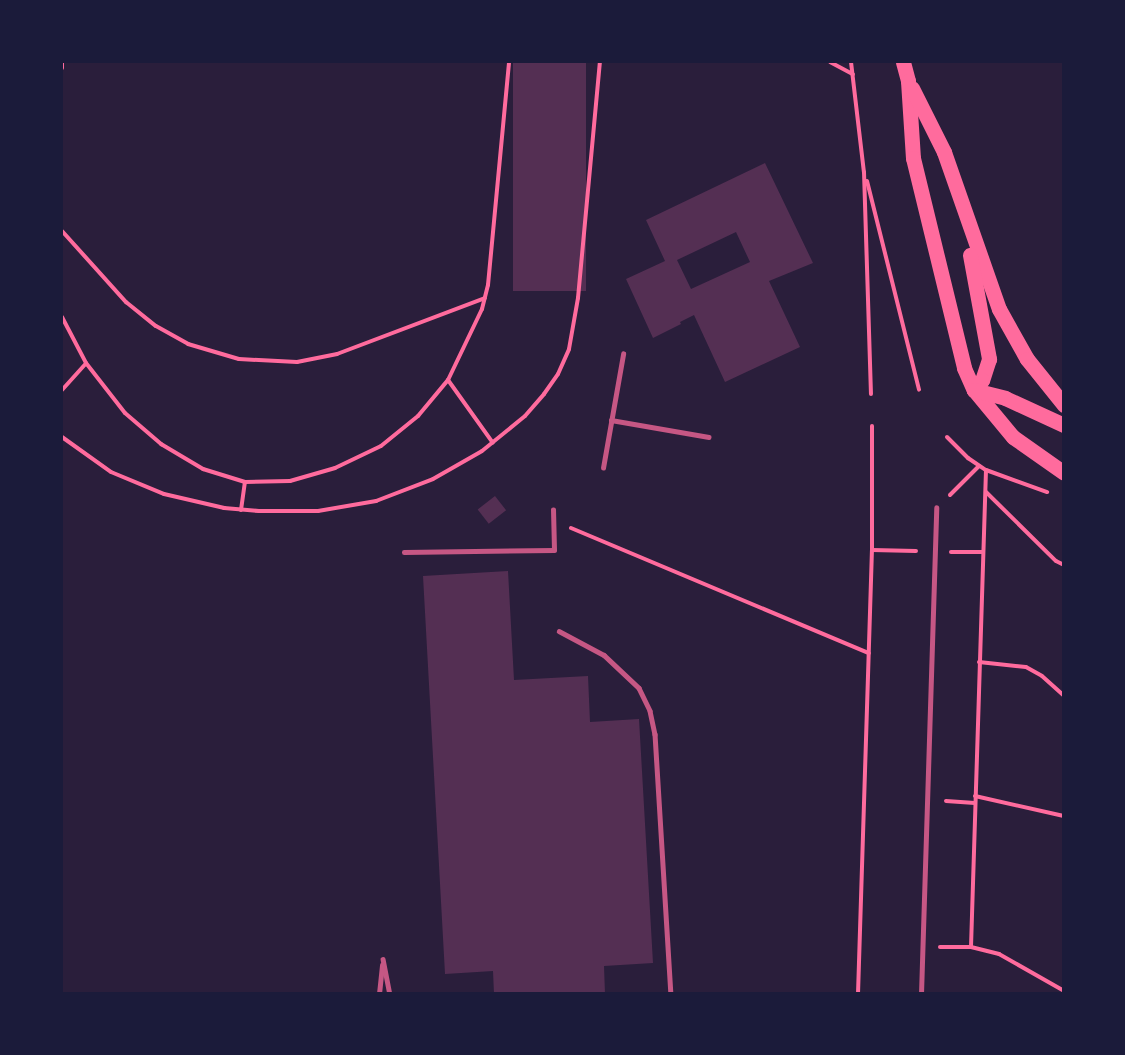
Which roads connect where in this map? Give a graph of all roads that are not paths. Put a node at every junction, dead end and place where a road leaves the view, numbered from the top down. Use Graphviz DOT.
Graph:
graph roads {
  1 [pos="903,62"];
  2 [pos="908,81"];
  3 [pos="963,213"];
  4 [pos="623,354"];
  5 [pos="974,390"];
  6 [pos="1064,405"];
  7 [pos="611,420"];
  8 [pos="1064,425"];
  9 [pos="709,437"];
  10 [pos="603,468"];
  11 [pos="1064,473"];
  12 [pos="936,507"];
  13 [pos="553,510"];
  14 [pos="404,552"];
  15 [pos="559,632"];
  16 [pos="379,993"];
  17 [pos="390,993"];
  18 [pos="671,993"];
  19 [pos="921,993"];
  1 -- 2 [label="main road"];
  2 -- 3 [label="main road"];
  2 -- 5 [label="main road"];
  3 -- 5 [label="main road"];
  3 -- 6 [label="main road"];
  4 -- 7 [label="lane"];
  5 -- 8 [label="main road"];
  5 -- 11 [label="main road"];
  7 -- 9 [label="lane"];
  7 -- 10 [label="lane"];
  12 -- 19 [label="street"];
  13 -- 14 [label="lane"];
  15 -- 18 [label="lane"];
  16 -- 17 [label="lane"];
}
